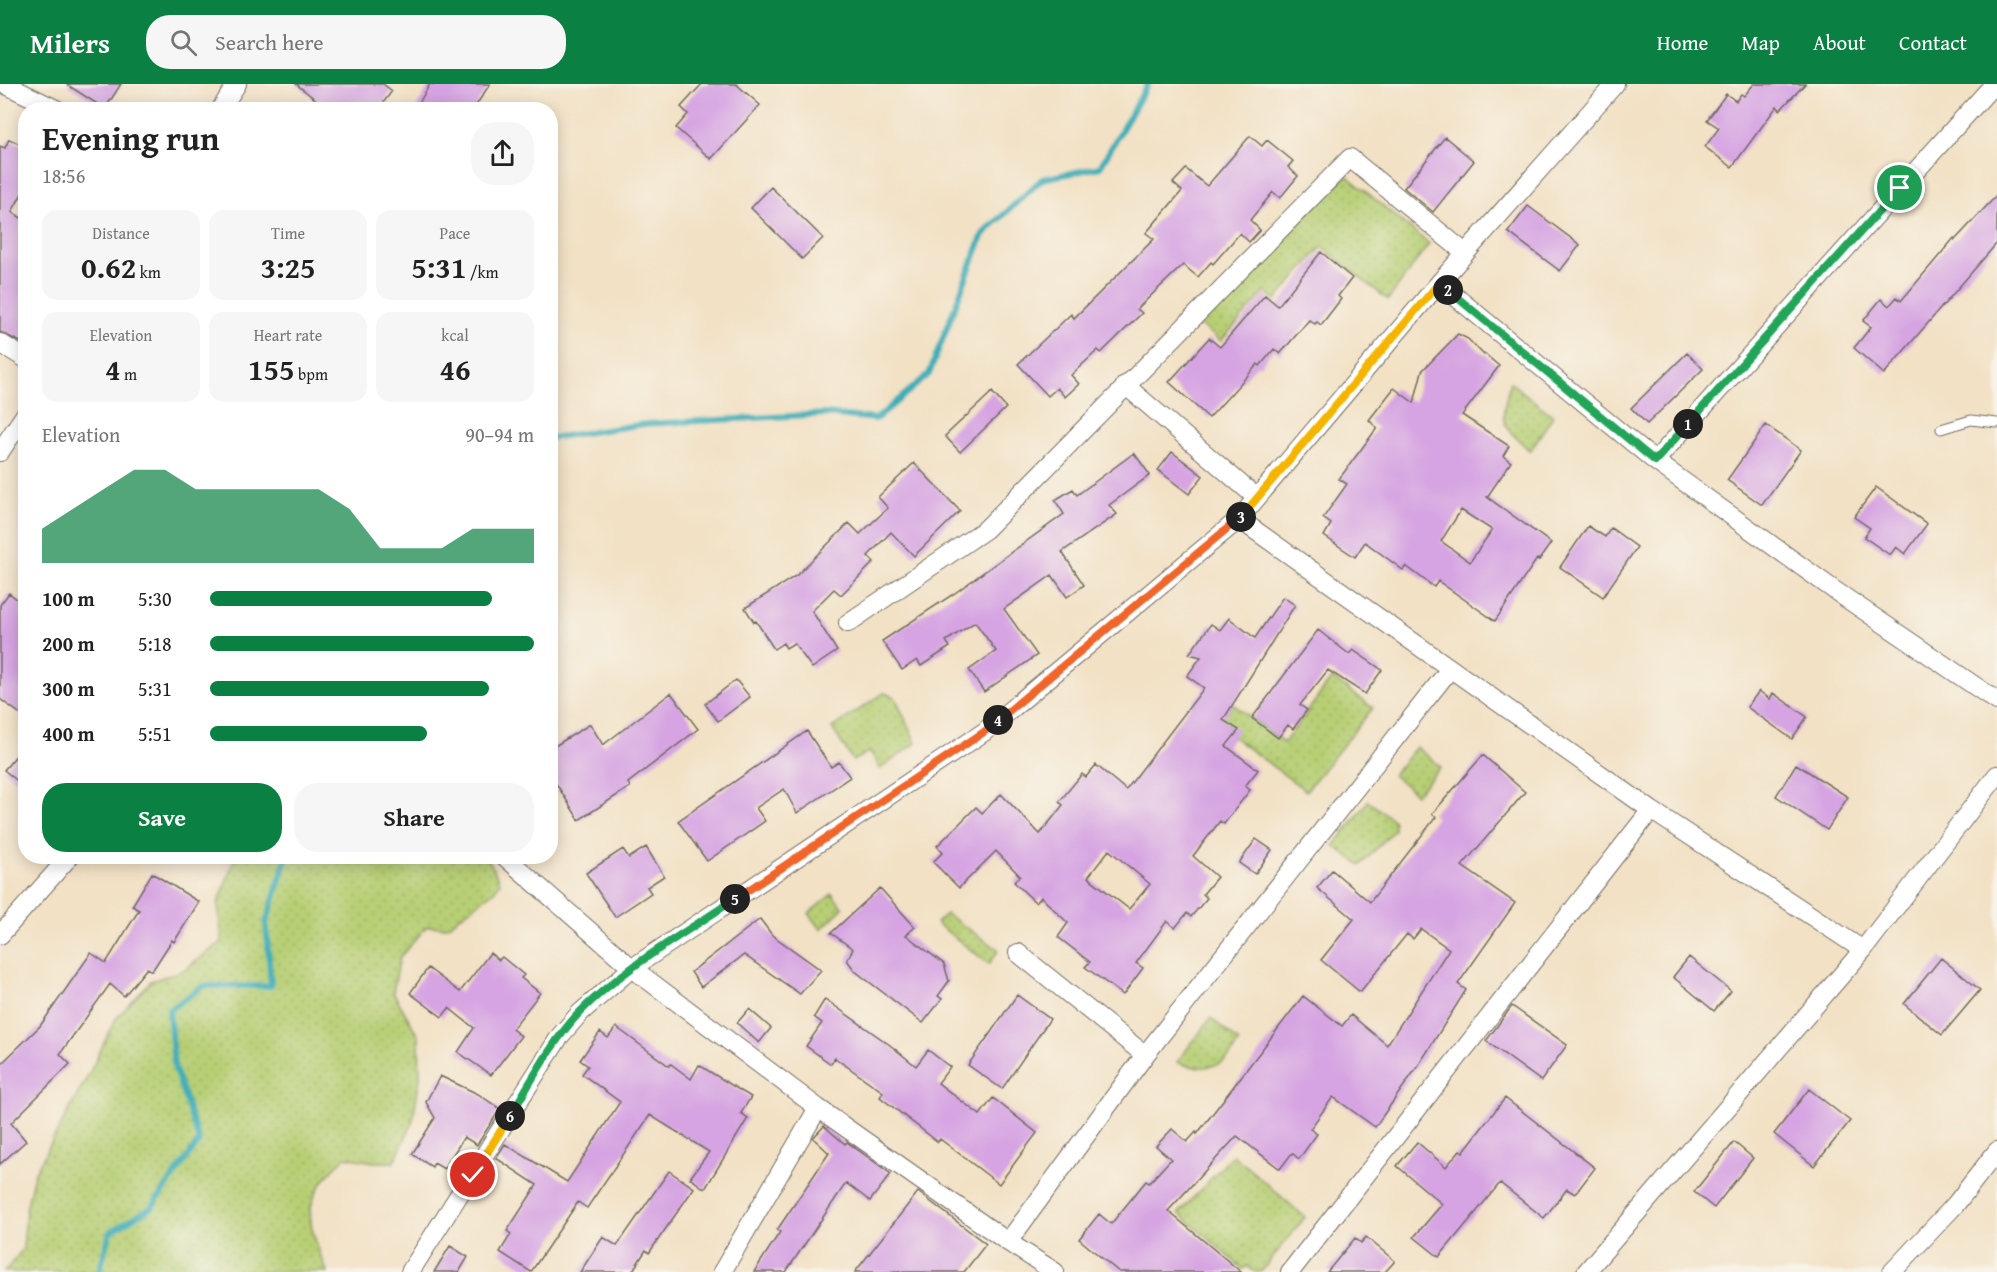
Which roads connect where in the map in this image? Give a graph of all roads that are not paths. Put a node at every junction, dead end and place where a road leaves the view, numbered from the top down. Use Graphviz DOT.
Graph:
graph roads {
  1 [pos="3,84"];
  2 [pos="237,84"];
  3 [pos="1615,84"];
  4 [pos="1994,84"];
  5 [pos="41,102"];
  6 [pos="225,102"];
  7 [pos="1465,253"];
  8 [pos="1439,283"];
  9 [pos="0,343"];
  10 [pos="18,354"];
  11 [pos="1125,385"];
  12 [pos="1997,423"];
  13 [pos="18,425"];
  14 [pos="1941,429"];
  15 [pos="0,452"];
  16 [pos="1655,461"];
  17 [pos="1257,498"];
  18 [pos="1239,519"];
  19 [pos="848,623"];
  20 [pos="1450,669"];
  21 [pos="1997,701"];
  22 [pos="1997,775"];
  23 [pos="1651,810"];
  24 [pos="63,864"];
  25 [pos="513,864"];
  26 [pos="0,935"];
  27 [pos="1863,950"];
  28 [pos="1018,953"];
  29 [pos="632,968"];
  30 [pos="1144,1055"];
  31 [pos="818,1108"];
  32 [pos="1997,1151"];
  33 [pos="1008,1242"];
  34 [pos="410,1272"];
  35 [pos="722,1272"];
  36 [pos="1055,1272"];
  37 [pos="1290,1272"];
  38 [pos="1586,1272"];
  39 [pos="1892,1272"];
  1 -- 5 [label="street"];
  2 -- 6 [label="street"];
  3 -- 7 [label="street"];
  4 -- 16 [label="street"];
  7 -- 8 [label="street"];
  7 -- 11 [label="street"];
  8 -- 16 [label="street"];
  8 -- 17 [label="street"];
  9 -- 10 [label="street"];
  11 -- 17 [label="street"];
  11 -- 19 [label="street"];
  12 -- 14 [label="lane"];
  13 -- 15 [label="street"];
  16 -- 21 [label="street"];
  17 -- 18 [label="street"];
  18 -- 20 [label="street"];
  18 -- 29 [label="street"];
  20 -- 23 [label="street"];
  20 -- 30 [label="street"];
  22 -- 27 [label="street"];
  23 -- 27 [label="street"];
  23 -- 37 [label="street"];
  24 -- 26 [label="street"];
  25 -- 29 [label="street"];
  27 -- 38 [label="street"];
  28 -- 30 [label="street"];
  29 -- 31 [label="street"];
  29 -- 34 [label="street"];
  30 -- 33 [label="street"];
  31 -- 33 [label="street"];
  31 -- 35 [label="street"];
  32 -- 39 [label="street"];
  33 -- 36 [label="street"];
}
